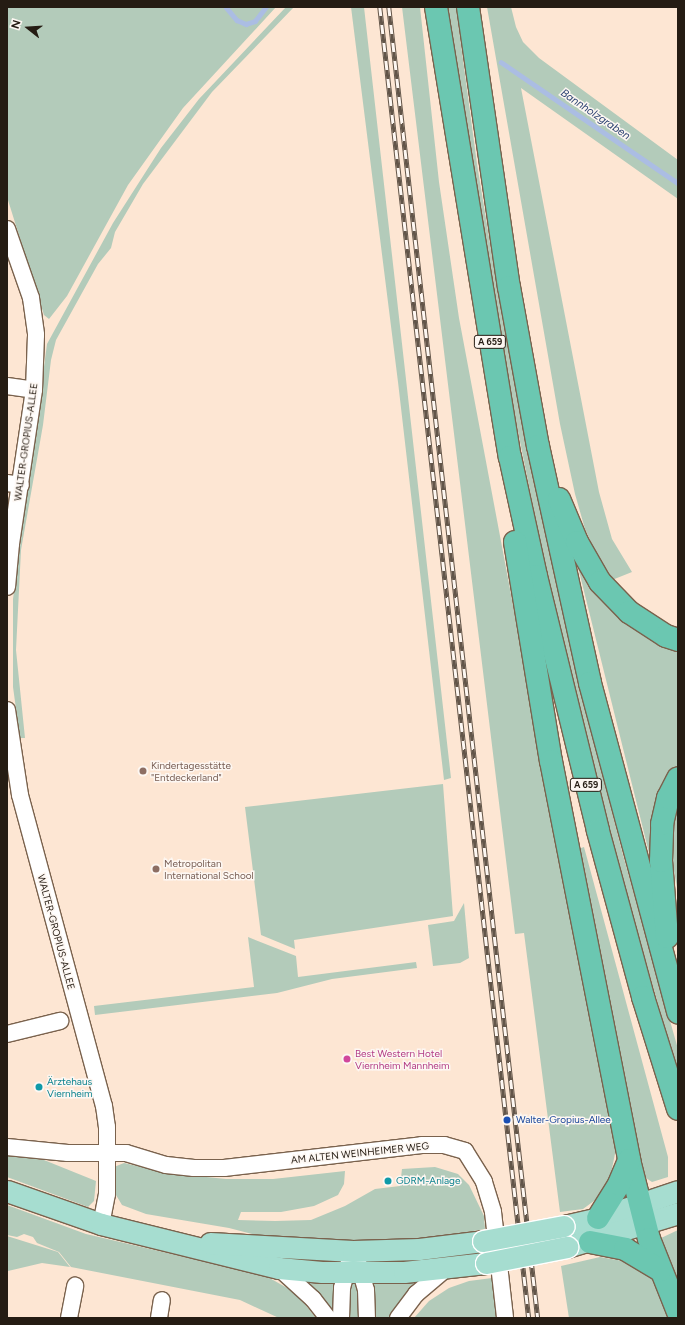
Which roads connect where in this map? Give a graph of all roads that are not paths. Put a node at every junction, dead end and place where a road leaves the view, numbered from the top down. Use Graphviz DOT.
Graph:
graph roads {
  1 [pos="436,7"];
  2 [pos="468,7"];
  3 [pos="7,229"];
  4 [pos="7,386"];
  5 [pos="34,390"];
  6 [pos="538,446"];
  7 [pos="510,457"];
  8 [pos="14,484"];
  9 [pos="7,587"];
  10 [pos="678,640"];
  11 [pos="7,710"];
  12 [pos="678,778"];
  13 [pos="13,796"];
  14 [pos="670,988"];
  15 [pos="678,1012"];
  16 [pos="60,1021"];
  17 [pos="7,1034"];
  18 [pos="678,1109"];
  19 [pos="7,1147"];
  20 [pos="106,1153"];
  21 [pos="629,1160"];
  22 [pos="7,1191"];
  23 [pos="675,1192"];
  24 [pos="678,1213"];
  25 [pos="642,1215"];
  26 [pos="598,1218"];
  27 [pos="101,1224"];
  28 [pos="149,1237"];
  29 [pos="590,1242"];
  30 [pos="353,1251"];
  31 [pos="279,1268"];
  32 [pos="446,1269"];
  33 [pos="660,1270"];
  34 [pos="354,1272"];
  35 [pos="75,1286"];
  36 [pos="162,1300"];
  37 [pos="678,1312"];
  38 [pos="69,1318"];
  39 [pos="158,1318"];
  40 [pos="328,1318"];
  41 [pos="341,1318"];
  42 [pos="367,1318"];
  43 [pos="398,1318"];
  44 [pos="505,1318"];
  1 -- 7 [label="highway, A 659"];
  2 -- 6 [label="highway, A 659"];
  3 -- 5 [label="street, WALTER-GROPIUS-ALLEE"];
  4 -- 5 [label="street"];
  5 -- 8 [label="street, WALTER-GROPIUS-ALLEE"];
  6 -- 10 [label="highway"];
  6 -- 14 [label="highway, A 659"];
  7 -- 18 [label="highway, A 659"];
  7 -- 21 [label="highway"];
  8 -- 9 [label="street, WALTER-GROPIUS-ALLEE"];
  11 -- 13 [label="street, WALTER-GROPIUS-ALLEE"];
  12 -- 14 [label="highway"];
  13 -- 20 [label="street, WALTER-GROPIUS-ALLEE"];
  14 -- 15 [label="highway, A 659"];
  16 -- 17 [label="street"];
  19 -- 20 [label="street"];
  20 -- 27 [label="street, WALTER-GROPIUS-ALLEE"];
  20 -- 44 [label="street, AM ALTEN WEINHEIMER WEG"];
  21 -- 25 [label="highway"];
  21 -- 26 [label="highway"];
  22 -- 27 [label="main road"];
  23 -- 25 [label="main road"];
  24 -- 25 [label="main road"];
  25 -- 26 [label="main road"];
  25 -- 29 [label="main road"];
  25 -- 33 [label="highway"];
  26 -- 30 [label="main road, bridge"];
  27 -- 28 [label="main road"];
  28 -- 30 [label="main road"];
  28 -- 31 [label="main road"];
  29 -- 32 [label="main road, bridge"];
  29 -- 33 [label="highway"];
  30 -- 34 [label="street"];
  31 -- 34 [label="main road"];
  31 -- 40 [label="street"];
  32 -- 34 [label="main road"];
  32 -- 43 [label="street"];
  33 -- 37 [label="highway"];
  34 -- 41 [label="street"];
  34 -- 42 [label="street"];
  35 -- 38 [label="street"];
  36 -- 39 [label="street"];
}
